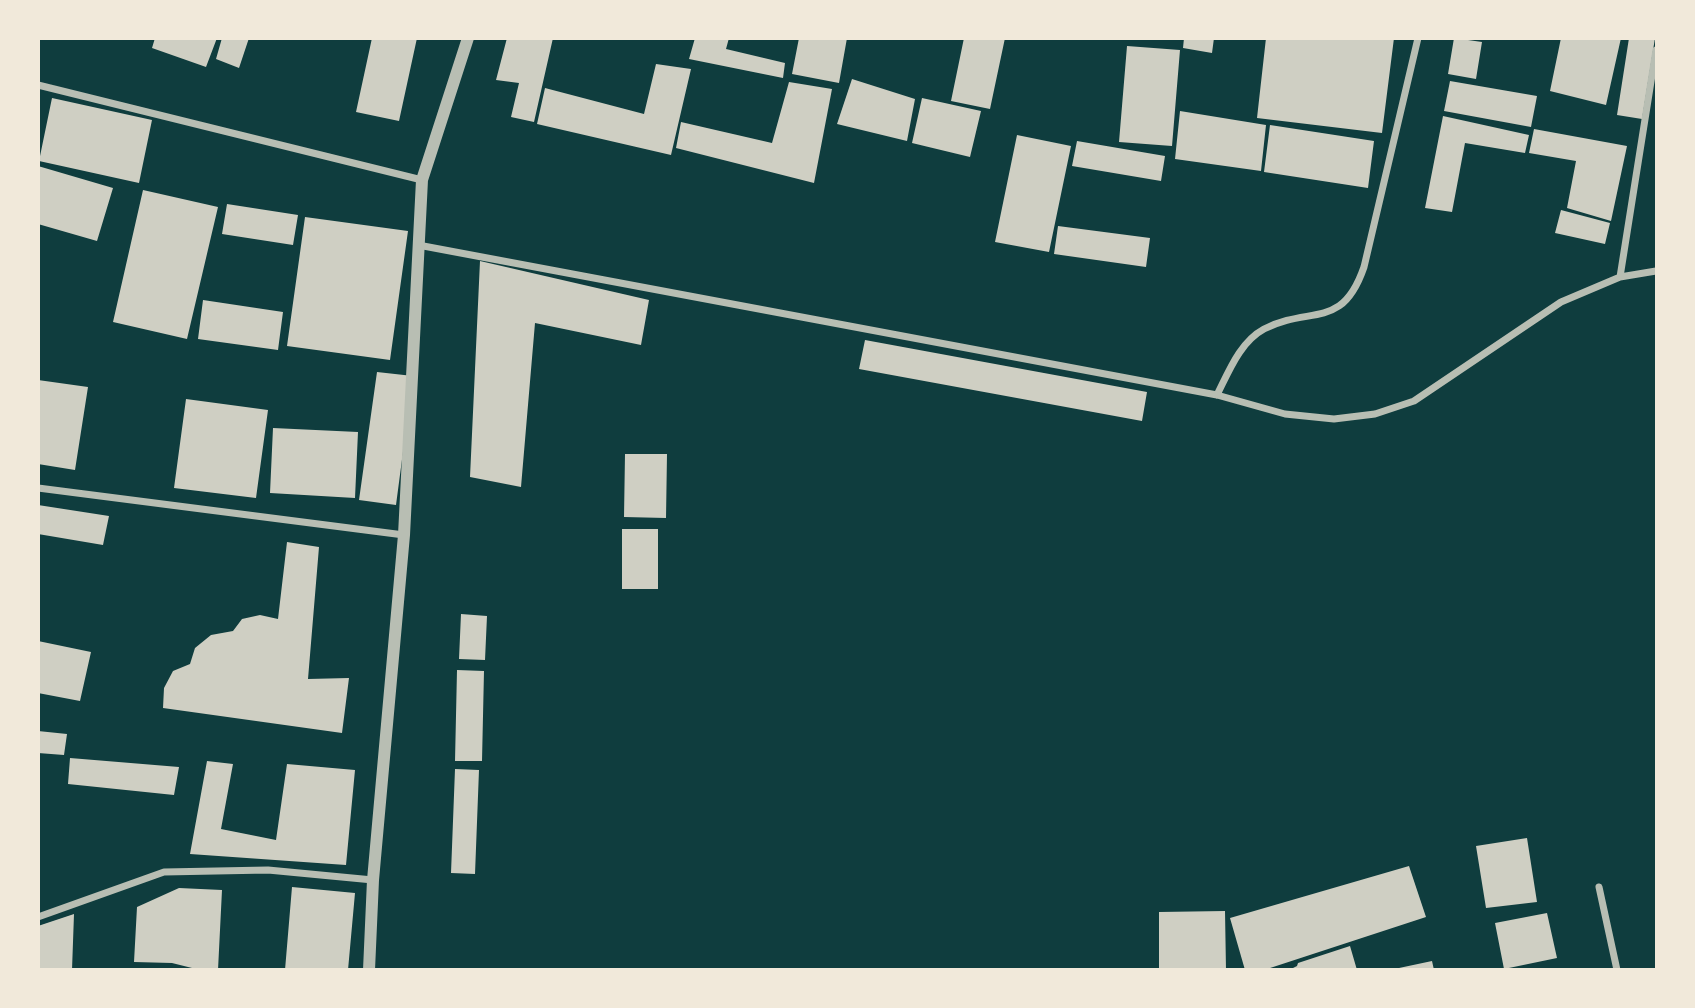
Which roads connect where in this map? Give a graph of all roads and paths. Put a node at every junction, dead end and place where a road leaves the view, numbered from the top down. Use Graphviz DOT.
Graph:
graph roads {
  1 [pos="468,38"];
  2 [pos="1418,38"];
  3 [pos="1657,50"];
  4 [pos="38,85"];
  5 [pos="422,180"];
  6 [pos="418,245"];
  7 [pos="1657,271"];
  8 [pos="1620,277"];
  9 [pos="1217,395"];
  10 [pos="38,488"];
  11 [pos="404,535"];
  12 [pos="373,880"];
  13 [pos="1599,887"];
  14 [pos="38,917"];
  15 [pos="369,970"];
  16 [pos="1617,970"];
  1 -- 5 [label="street"];
  2 -- 9 [label="street"];
  3 -- 8 [label="street"];
  4 -- 5 [label="street"];
  5 -- 6 [label="street"];
  6 -- 9 [label="street"];
  6 -- 11 [label="street"];
  7 -- 8 [label="street"];
  8 -- 9 [label="street"];
  10 -- 11 [label="street"];
  11 -- 12 [label="street"];
  12 -- 14 [label="street"];
  12 -- 15 [label="street"];
  13 -- 16 [label="street"];
}
